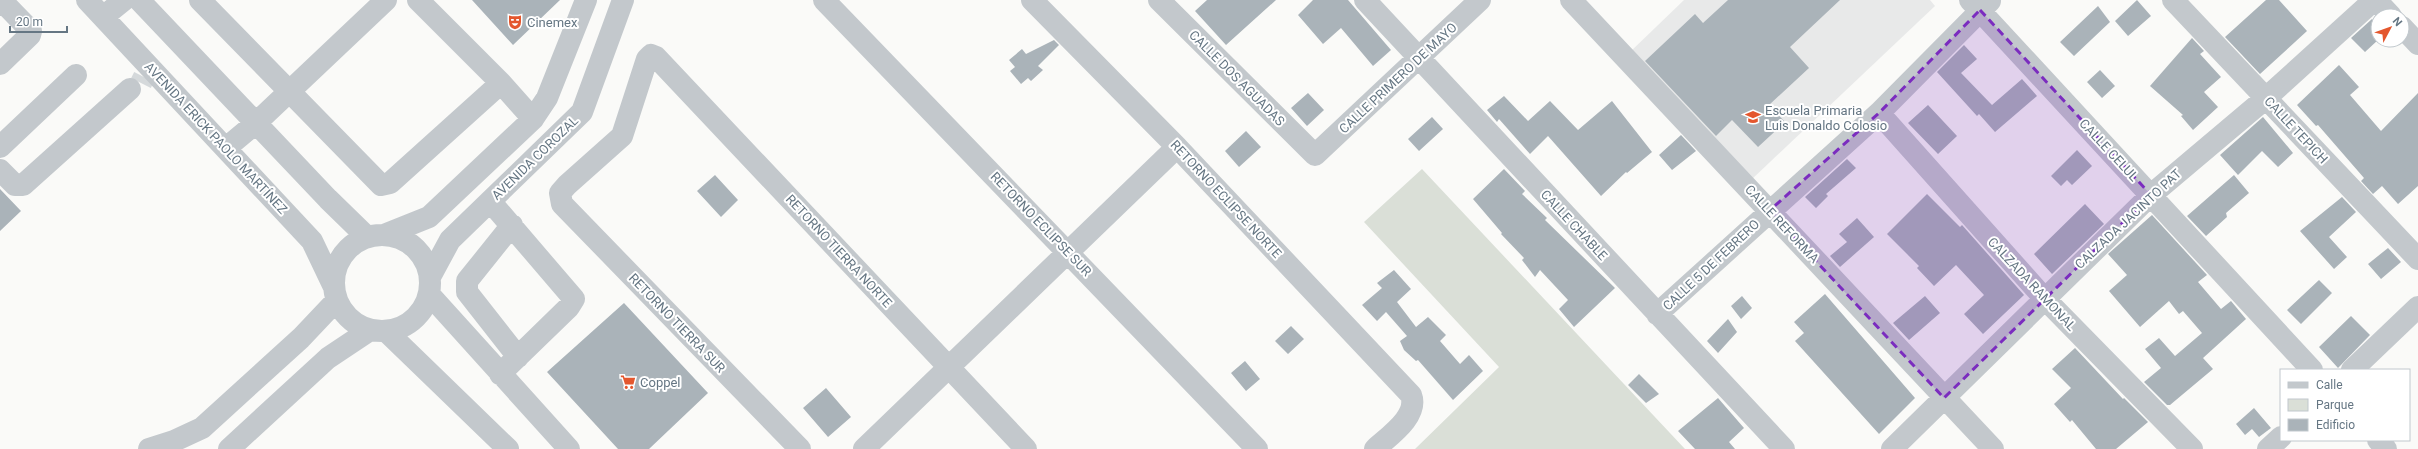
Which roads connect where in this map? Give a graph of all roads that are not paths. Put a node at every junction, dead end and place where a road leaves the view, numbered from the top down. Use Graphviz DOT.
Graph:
graph roads {
  1 [pos="87,0"];
  2 [pos="124,0"];
  3 [pos="140,0"];
  4 [pos="200,0"];
  5 [pos="386,0"];
  6 [pos="418,0"];
  7 [pos="586,0"];
  8 [pos="623,0"];
  9 [pos="824,0"];
  10 [pos="1032,0"];
  11 [pos="1158,0"];
  12 [pos="1365,0"];
  13 [pos="1480,0"];
  14 [pos="1571,0"];
  15 [pos="2173,0"];
  16 [pos="2375,0"];
  17 [pos="1981,3"];
  18 [pos="0,5"];
  19 [pos="2383,8"];
  20 [pos="103,17"];
  21 [pos="2410,36"];
  22 [pos="2418,44"];
  23 [pos="651,55"];
  24 [pos="1420,58"];
  25 [pos="0,64"];
  26 [pos="76,75"];
  27 [pos="142,79"];
  28 [pos="502,83"];
  29 [pos="288,92"];
  30 [pos="2266,98"];
  31 [pos="1879,113"];
  32 [pos="533,118"];
  33 [pos="256,123"];
  34 [pos="0,147"];
  35 [pos="1177,147"];
  36 [pos="226,148"];
  37 [pos="1315,155"];
  38 [pos="0,170"];
  39 [pos="2151,195"];
  40 [pos="490,201"];
  41 [pos="1769,211"];
  42 [pos="512,225"];
  43 [pos="376,236"];
  44 [pos="1068,252"];
  45 [pos="2418,259"];
  46 [pos="429,286"];
  47 [pos="335,293"];
  48 [pos="2044,298"];
  49 [pos="2418,307"];
  50 [pos="1657,314"];
  51 [pos="378,331"];
  52 [pos="518,356"];
  53 [pos="949,367"];
  54 [pos="2311,369"];
  55 [pos="2353,369"];
  56 [pos="500,374"];
  57 [pos="1944,398"];
  58 [pos="2280,438"];
  59 [pos="2379,441"];
  60 [pos="149,449"];
  61 [pos="229,449"];
  62 [pos="508,449"];
  63 [pos="569,449"];
  64 [pos="800,449"];
  65 [pos="864,449"];
  66 [pos="1026,449"];
  67 [pos="1257,449"];
  68 [pos="1375,449"];
  69 [pos="1784,449"];
  70 [pos="1892,449"];
  71 [pos="1993,449"];
  72 [pos="2192,449"];
  73 [pos="2268,449"];
  74 [pos="2386,449"];
  1 -- 20 [label="street, AVENIDA ERICK PAOLO MARTÍNEZ"];
  2 -- 20 [label="street"];
  3 -- 33 [label="street"];
  4 -- 29 [label="street"];
  5 -- 29 [label="street"];
  6 -- 28 [label="street"];
  7 -- 32 [label="street"];
  8 -- 40 [label="street, AVENIDA COROZAL"];
  9 -- 44 [label="street, RETORNO ECLIPSE SUR"];
  10 -- 35 [label="street, RETORNO ECLIPSE NORTE"];
  11 -- 37 [label="street, CALLE DOS AGUADAS"];
  12 -- 24 [label="street, CALLE CHABLE"];
  13 -- 24 [label="street, CALLE PRIMERO DE MAYO"];
  14 -- 41 [label="street, CALLE REFORMA"];
  15 -- 30 [label="street, CALLE TEPICH"];
  16 -- 19 [label="street"];
  16 -- 30 [label="street, CALZADA JACINTO PAT"];
  17 -- 31 [label="street, CALLE 5 DE FEBRERO"];
  17 -- 39 [label="street, CALLE CELUL"];
  18 -- 25 [label="street"];
  20 -- 27 [label="street, AVENIDA ERICK PAOLO MARTÍNEZ"];
  21 -- 22 [label="street"];
  23 -- 53 [label="street, RETORNO TIERRA NORTE"];
  23 -- 64 [label="street, RETORNO TIERRA SUR"];
  24 -- 37 [label="street, CALLE PRIMERO DE MAYO"];
  24 -- 50 [label="street, CALLE CHABLE"];
  26 -- 34 [label="street"];
  27 -- 36 [label="street, AVENIDA ERICK PAOLO MARTÍNEZ"];
  27 -- 38 [label="street"];
  28 -- 29 [label="street"];
  28 -- 32 [label="street"];
  29 -- 33 [label="street"];
  30 -- 39 [label="street, CALZADA JACINTO PAT"];
  30 -- 45 [label="street, CALLE TEPICH"];
  31 -- 41 [label="street, CALLE 5 DE FEBRERO"];
  31 -- 48 [label="street, CALZADA RAMONAL"];
  32 -- 43 [label="street"];
  33 -- 36 [label="street"];
  33 -- 43 [label="street"];
  35 -- 44 [label="street"];
  35 -- 68 [label="street, RETORNO ECLIPSE NORTE"];
  36 -- 47 [label="street, AVENIDA ERICK PAOLO MARTÍNEZ"];
  39 -- 48 [label="street, CALZADA JACINTO PAT"];
  39 -- 54 [label="street, CALLE CELUL"];
  40 -- 42 [label="street"];
  40 -- 46 [label="street, AVENIDA COROZAL"];
  41 -- 50 [label="street, CALLE 5 DE FEBRERO"];
  41 -- 57 [label="street, CALLE REFORMA"];
  42 -- 52 [label="street"];
  42 -- 52 [label="street"];
  43 -- 46 [label="street"];
  43 -- 47 [label="street"];
  44 -- 53 [label="street"];
  44 -- 67 [label="street, RETORNO ECLIPSE SUR"];
  46 -- 51 [label="street"];
  46 -- 56 [label="street"];
  47 -- 51 [label="street"];
  47 -- 60 [label="street"];
  48 -- 57 [label="street, CALZADA JACINTO PAT"];
  48 -- 72 [label="street, CALZADA RAMONAL"];
  49 -- 55 [label="street"];
  50 -- 69 [label="street, CALLE CHABLE"];
  51 -- 61 [label="street"];
  51 -- 62 [label="street"];
  52 -- 56 [label="street"];
  53 -- 65 [label="street"];
  53 -- 66 [label="street, RETORNO TIERRA NORTE"];
  56 -- 63 [label="street"];
  57 -- 70 [label="street, CALZADA JACINTO PAT"];
  57 -- 71 [label="street, CALLE REFORMA"];
  58 -- 73 [label="street"];
  59 -- 74 [label="street"];
}
